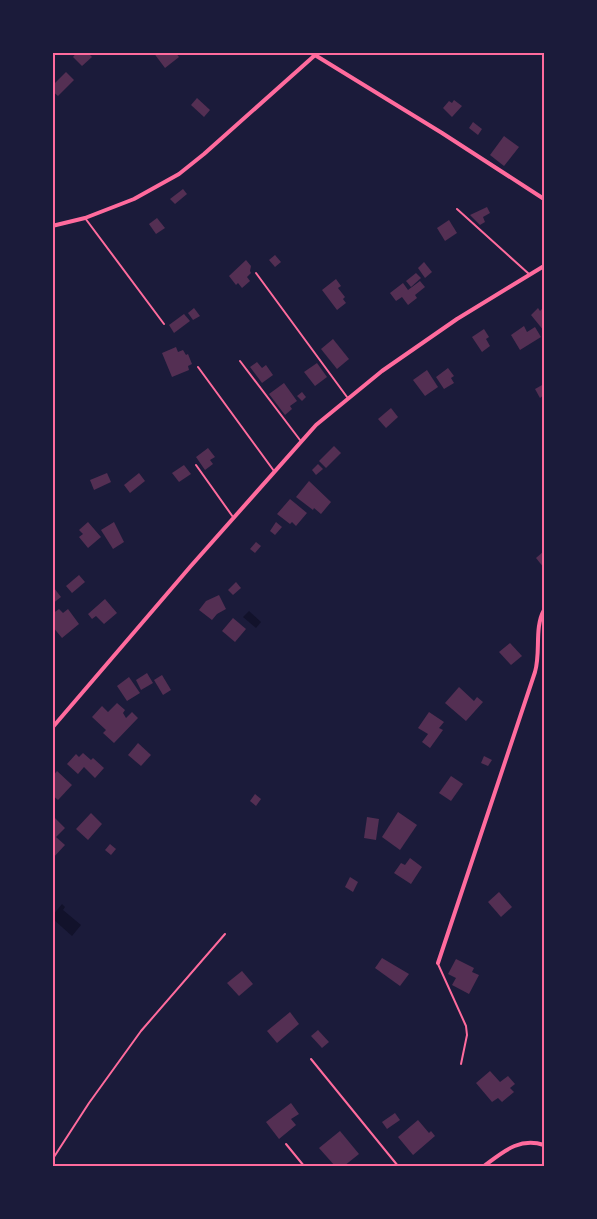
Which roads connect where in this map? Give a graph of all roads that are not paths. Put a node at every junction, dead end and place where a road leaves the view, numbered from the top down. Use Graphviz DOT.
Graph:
graph roads {
  1 [pos="312,54"];
  2 [pos="544,199"];
  3 [pos="457,209"];
  4 [pos="85,218"];
  5 [pos="52,226"];
  6 [pos="544,266"];
  7 [pos="256,273"];
  8 [pos="531,276"];
  9 [pos="164,324"];
  10 [pos="240,361"];
  11 [pos="198,367"];
  12 [pos="347,397"];
  13 [pos="300,440"];
  14 [pos="196,465"];
  15 [pos="274,471"];
  16 [pos="233,517"];
  17 [pos="544,610"];
  18 [pos="52,728"];
  19 [pos="225,934"];
  20 [pos="438,963"];
  21 [pos="311,1059"];
  22 [pos="461,1065"];
  23 [pos="286,1144"];
  24 [pos="544,1146"];
  25 [pos="52,1160"];
  26 [pos="304,1167"];
  27 [pos="398,1167"];
  28 [pos="484,1167"];
  1 -- 2 [label="street"];
  1 -- 4 [label="street"];
  3 -- 8 [label="lane"];
  4 -- 5 [label="street"];
  4 -- 9 [label="lane"];
  6 -- 8 [label="street"];
  7 -- 12 [label="lane"];
  8 -- 12 [label="street"];
  10 -- 13 [label="lane"];
  11 -- 15 [label="lane"];
  12 -- 13 [label="street"];
  13 -- 15 [label="street"];
  14 -- 16 [label="lane"];
  15 -- 16 [label="street"];
  16 -- 18 [label="street"];
  17 -- 20 [label="street"];
  19 -- 25 [label="lane"];
  20 -- 22 [label="lane"];
  21 -- 27 [label="lane"];
  23 -- 26 [label="lane"];
  24 -- 28 [label="street"];
}
